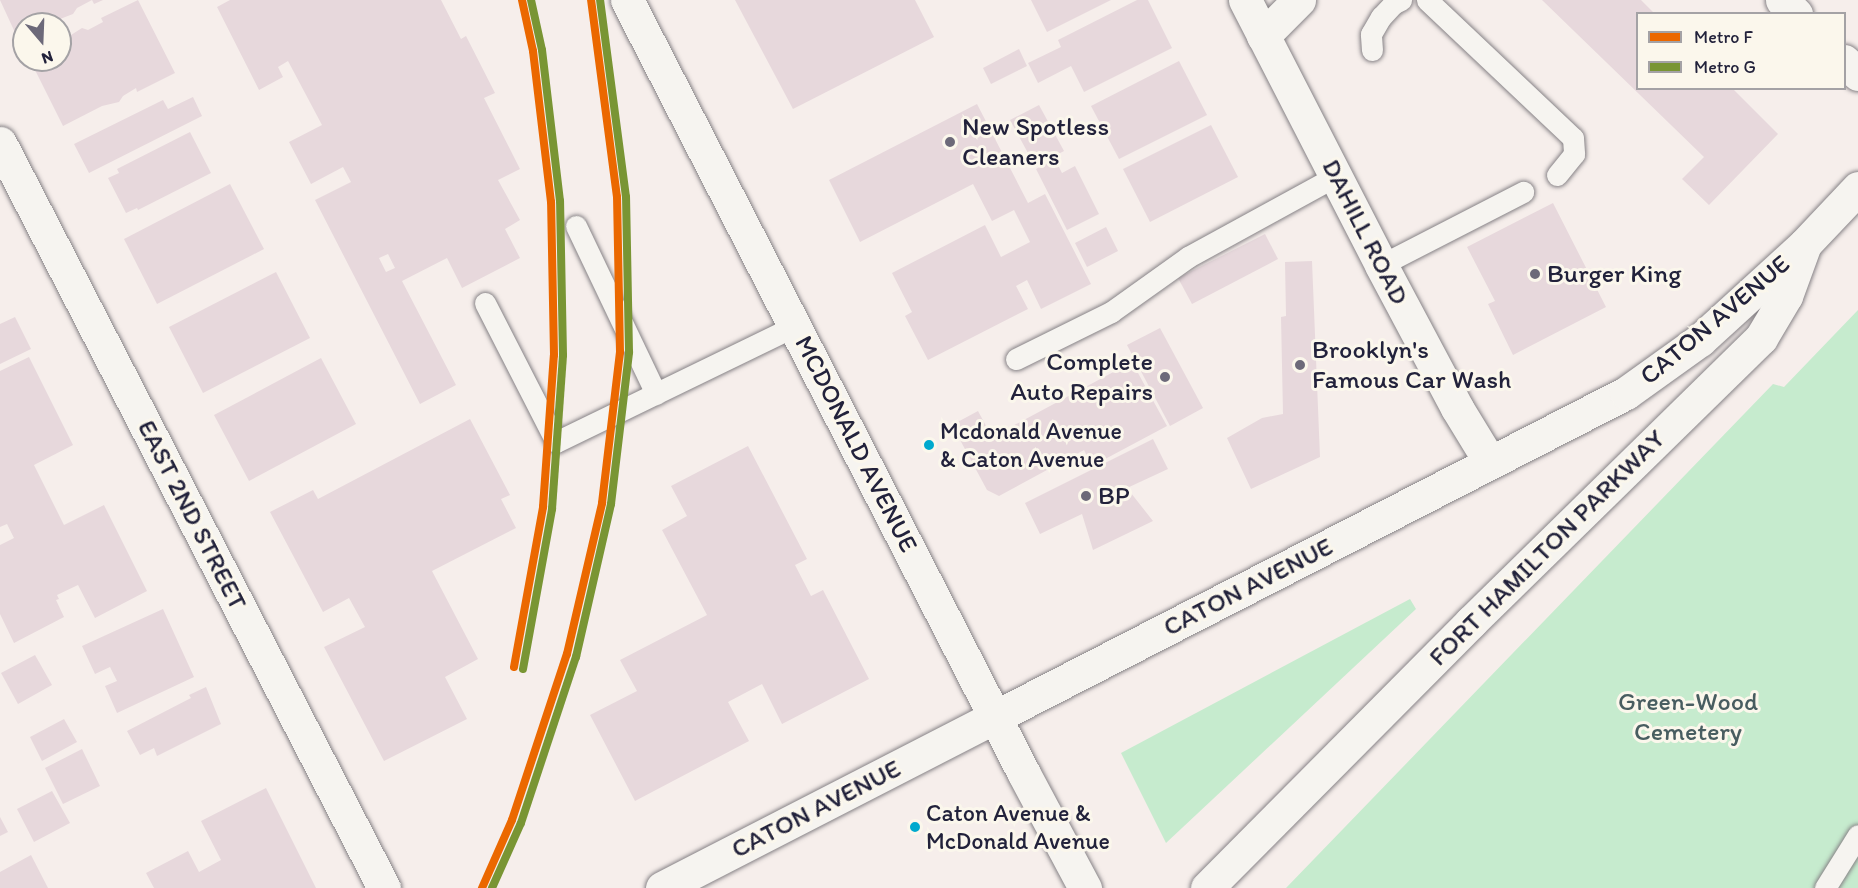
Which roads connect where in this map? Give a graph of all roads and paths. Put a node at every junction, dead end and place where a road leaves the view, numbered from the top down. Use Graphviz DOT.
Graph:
graph roads {
  1 [pos="627,0"];
  2 [pos="1245,0"];
  3 [pos="1299,0"];
  4 [pos="1401,0"];
  5 [pos="1427,0"];
  6 [pos="1782,0"];
  7 [pos="1794,12"];
  8 [pos="1263,36"];
  9 [pos="1372,50"];
  10 [pos="1846,62"];
  11 [pos="1858,74"];
  12 [pos="0,143"];
  13 [pos="1557,175"];
  14 [pos="1335,176"];
  15 [pos="1858,188"];
  16 [pos="1523,192"];
  17 [pos="576,226"];
  18 [pos="1805,244"];
  19 [pos="1381,265"];
  20 [pos="485,303"];
  21 [pos="795,326"];
  22 [pos="1016,359"];
  23 [pos="656,394"];
  24 [pos="1490,462"];
  25 [pos="995,717"];
  26 [pos="1858,835"];
  27 [pos="384,888"];
  28 [pos="662,888"];
  29 [pos="1085,888"];
  30 [pos="1207,888"];
  31 [pos="1825,888"];
  1 -- 21 [label="main road, MCDONALD AVENUE"];
  2 -- 8 [label="main road, DAHILL ROAD"];
  3 -- 8 [label="main road"];
  4 -- 9 [label="lane"];
  5 -- 13 [label="lane"];
  6 -- 7 [label="main road"];
  8 -- 14 [label="main road, DAHILL ROAD"];
  10 -- 11 [label="main road"];
  12 -- 27 [label="main road, EAST 2ND STREET"];
  14 -- 19 [label="main road, DAHILL ROAD"];
  14 -- 22 [label="lane"];
  15 -- 18 [label="main road, FORT HAMILTON PARKWAY"];
  16 -- 19 [label="lane"];
  17 -- 23 [label="lane"];
  18 -- 24 [label="main road, CATON AVENUE"];
  18 -- 30 [label="main road, FORT HAMILTON PARKWAY"];
  19 -- 24 [label="main road, DAHILL ROAD"];
  20 -- 23 [label="lane"];
  21 -- 23 [label="lane"];
  21 -- 25 [label="main road, MCDONALD AVENUE"];
  24 -- 25 [label="main road, CATON AVENUE"];
  25 -- 28 [label="main road, CATON AVENUE"];
  25 -- 29 [label="main road, MCDONALD AVENUE"];
  26 -- 31 [label="lane"];
}
